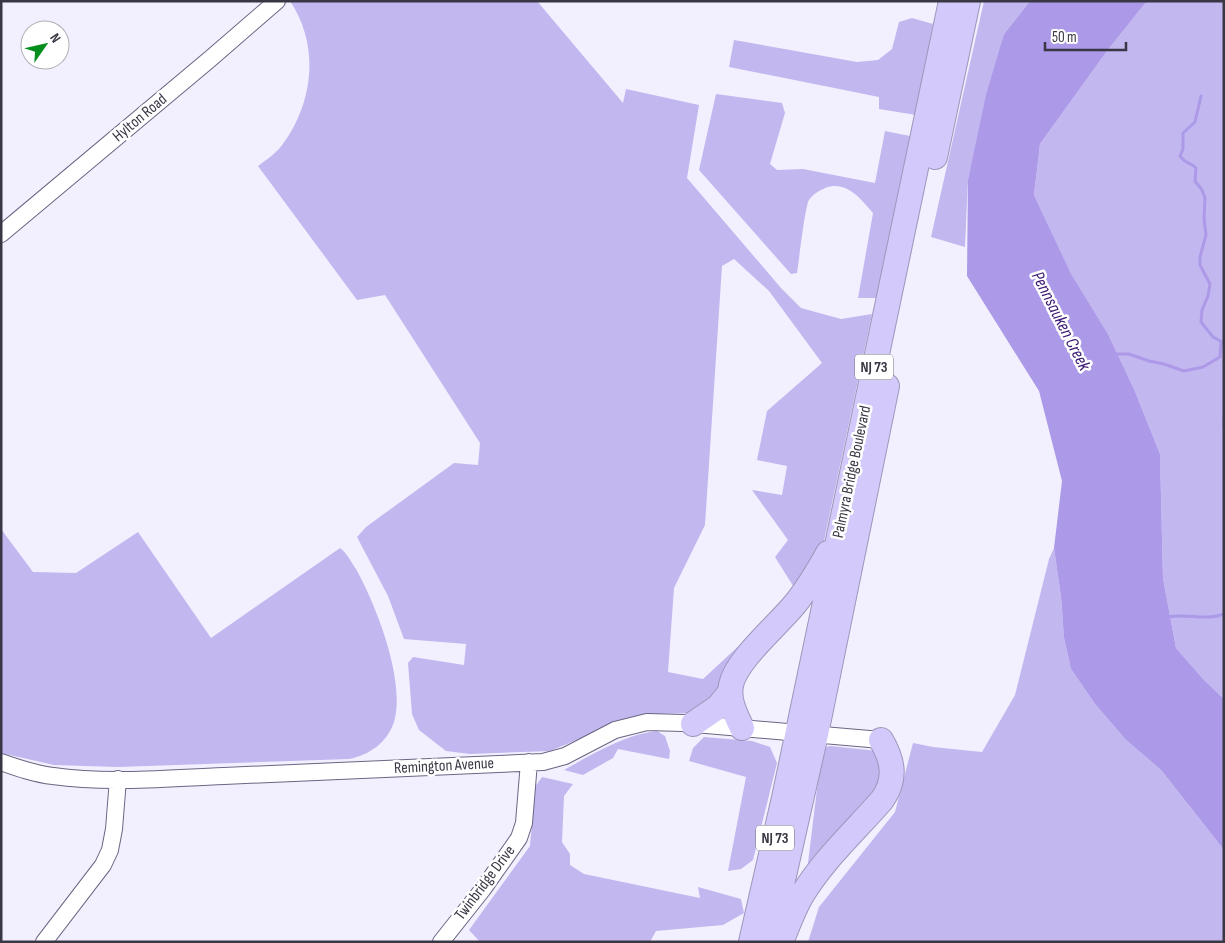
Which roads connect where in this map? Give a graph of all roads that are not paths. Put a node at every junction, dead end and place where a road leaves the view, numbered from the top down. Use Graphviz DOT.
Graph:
graph roads {
  1 [pos="277,1"];
  2 [pos="951,1"];
  3 [pos="968,1"];
  4 [pos="1,234"];
  5 [pos="840,529"];
  6 [pos="730,692"];
  7 [pos="693,724"];
  8 [pos="742,728"];
  9 [pos="807,734"];
  10 [pos="881,740"];
  11 [pos="1,762"];
  12 [pos="529,762"];
  13 [pos="118,779"];
  14 [pos="44,942"];
  15 [pos="441,942"];
  16 [pos="751,942"];
  17 [pos="769,942"];
  18 [pos="781,942"];
  1 -- 4 [label="street, Hylton Road"];
  2 -- 5 [label="highway, Palmyra Bridge Boulevard / NJ 73"];
  3 -- 9 [label="highway, Palmyra Bridge Boulevard / NJ 73"];
  5 -- 6 [label="highway"];
  5 -- 9 [label="highway, Palmyra Bridge Boulevard / NJ 73"];
  6 -- 7 [label="highway"];
  6 -- 8 [label="highway"];
  7 -- 8 [label="street, Remington Avenue"];
  7 -- 12 [label="street, Remington Avenue"];
  8 -- 9 [label="street, Remington Avenue"];
  9 -- 10 [label="street, Remington Avenue"];
  9 -- 16 [label="highway, Palmyra Bridge Boulevard / NJ 73"];
  9 -- 17 [label="highway, Palmyra Bridge Boulevard / NJ 73"];
  10 -- 18 [label="highway"];
  11 -- 13 [label="street, Remington Avenue"];
  12 -- 13 [label="street, Remington Avenue"];
  12 -- 15 [label="street, Twinbridge Drive"];
  13 -- 14 [label="street"];
}
